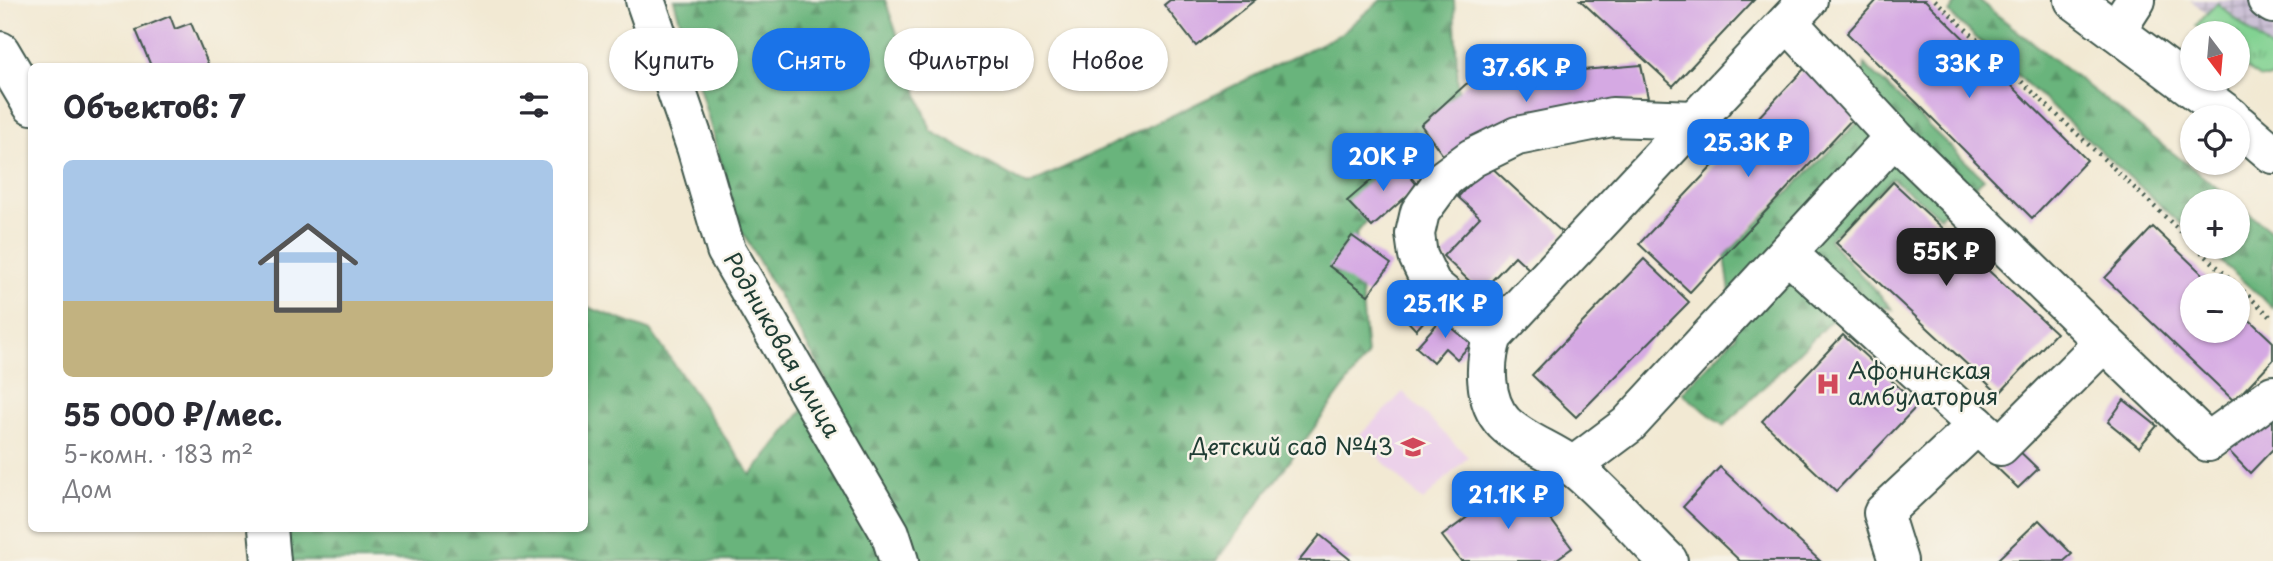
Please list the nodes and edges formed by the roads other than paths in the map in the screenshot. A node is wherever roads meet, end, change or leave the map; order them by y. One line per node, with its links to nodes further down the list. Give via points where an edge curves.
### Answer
1 (645, 0): 22 (street, Родниковая улица, via 726,250 890,533)
2 (2074, 0): 6 (street)
3 (2267, 0): 4 (street)
4 (2273, 4)
5 (1798, 11): 10 (street); 12 (street)
6 (2126, 15): 9 (street)
7 (0, 51): 8 (street)
8 (28, 98)
9 (2219, 105)
10 (1695, 120): 15 (street); 15 (street, via 1612,117 1517,136 1472,158 1445,178 1420,212 1415,234 1418,256 1432,285)
11 (2250, 134): 13 (street)
12 (1894, 137): 14 (street); 16 (street)
13 (2273, 154)
14 (1787, 253): 18 (street); 19 (street, via 1628,425)
15 (1491, 342): 19 (street, via 1486,374 1502,422)
16 (2104, 342): 17 (street, via 2208,442); 18 (street, via 2000,446)
17 (2273, 395)
18 (1977, 425): 24 (street, via 1883,513)
19 (1572, 467): 23 (street)
20 (268, 532): 21 (street)
21 (271, 561)
22 (899, 561)
23 (1668, 561)
24 (1898, 561)

